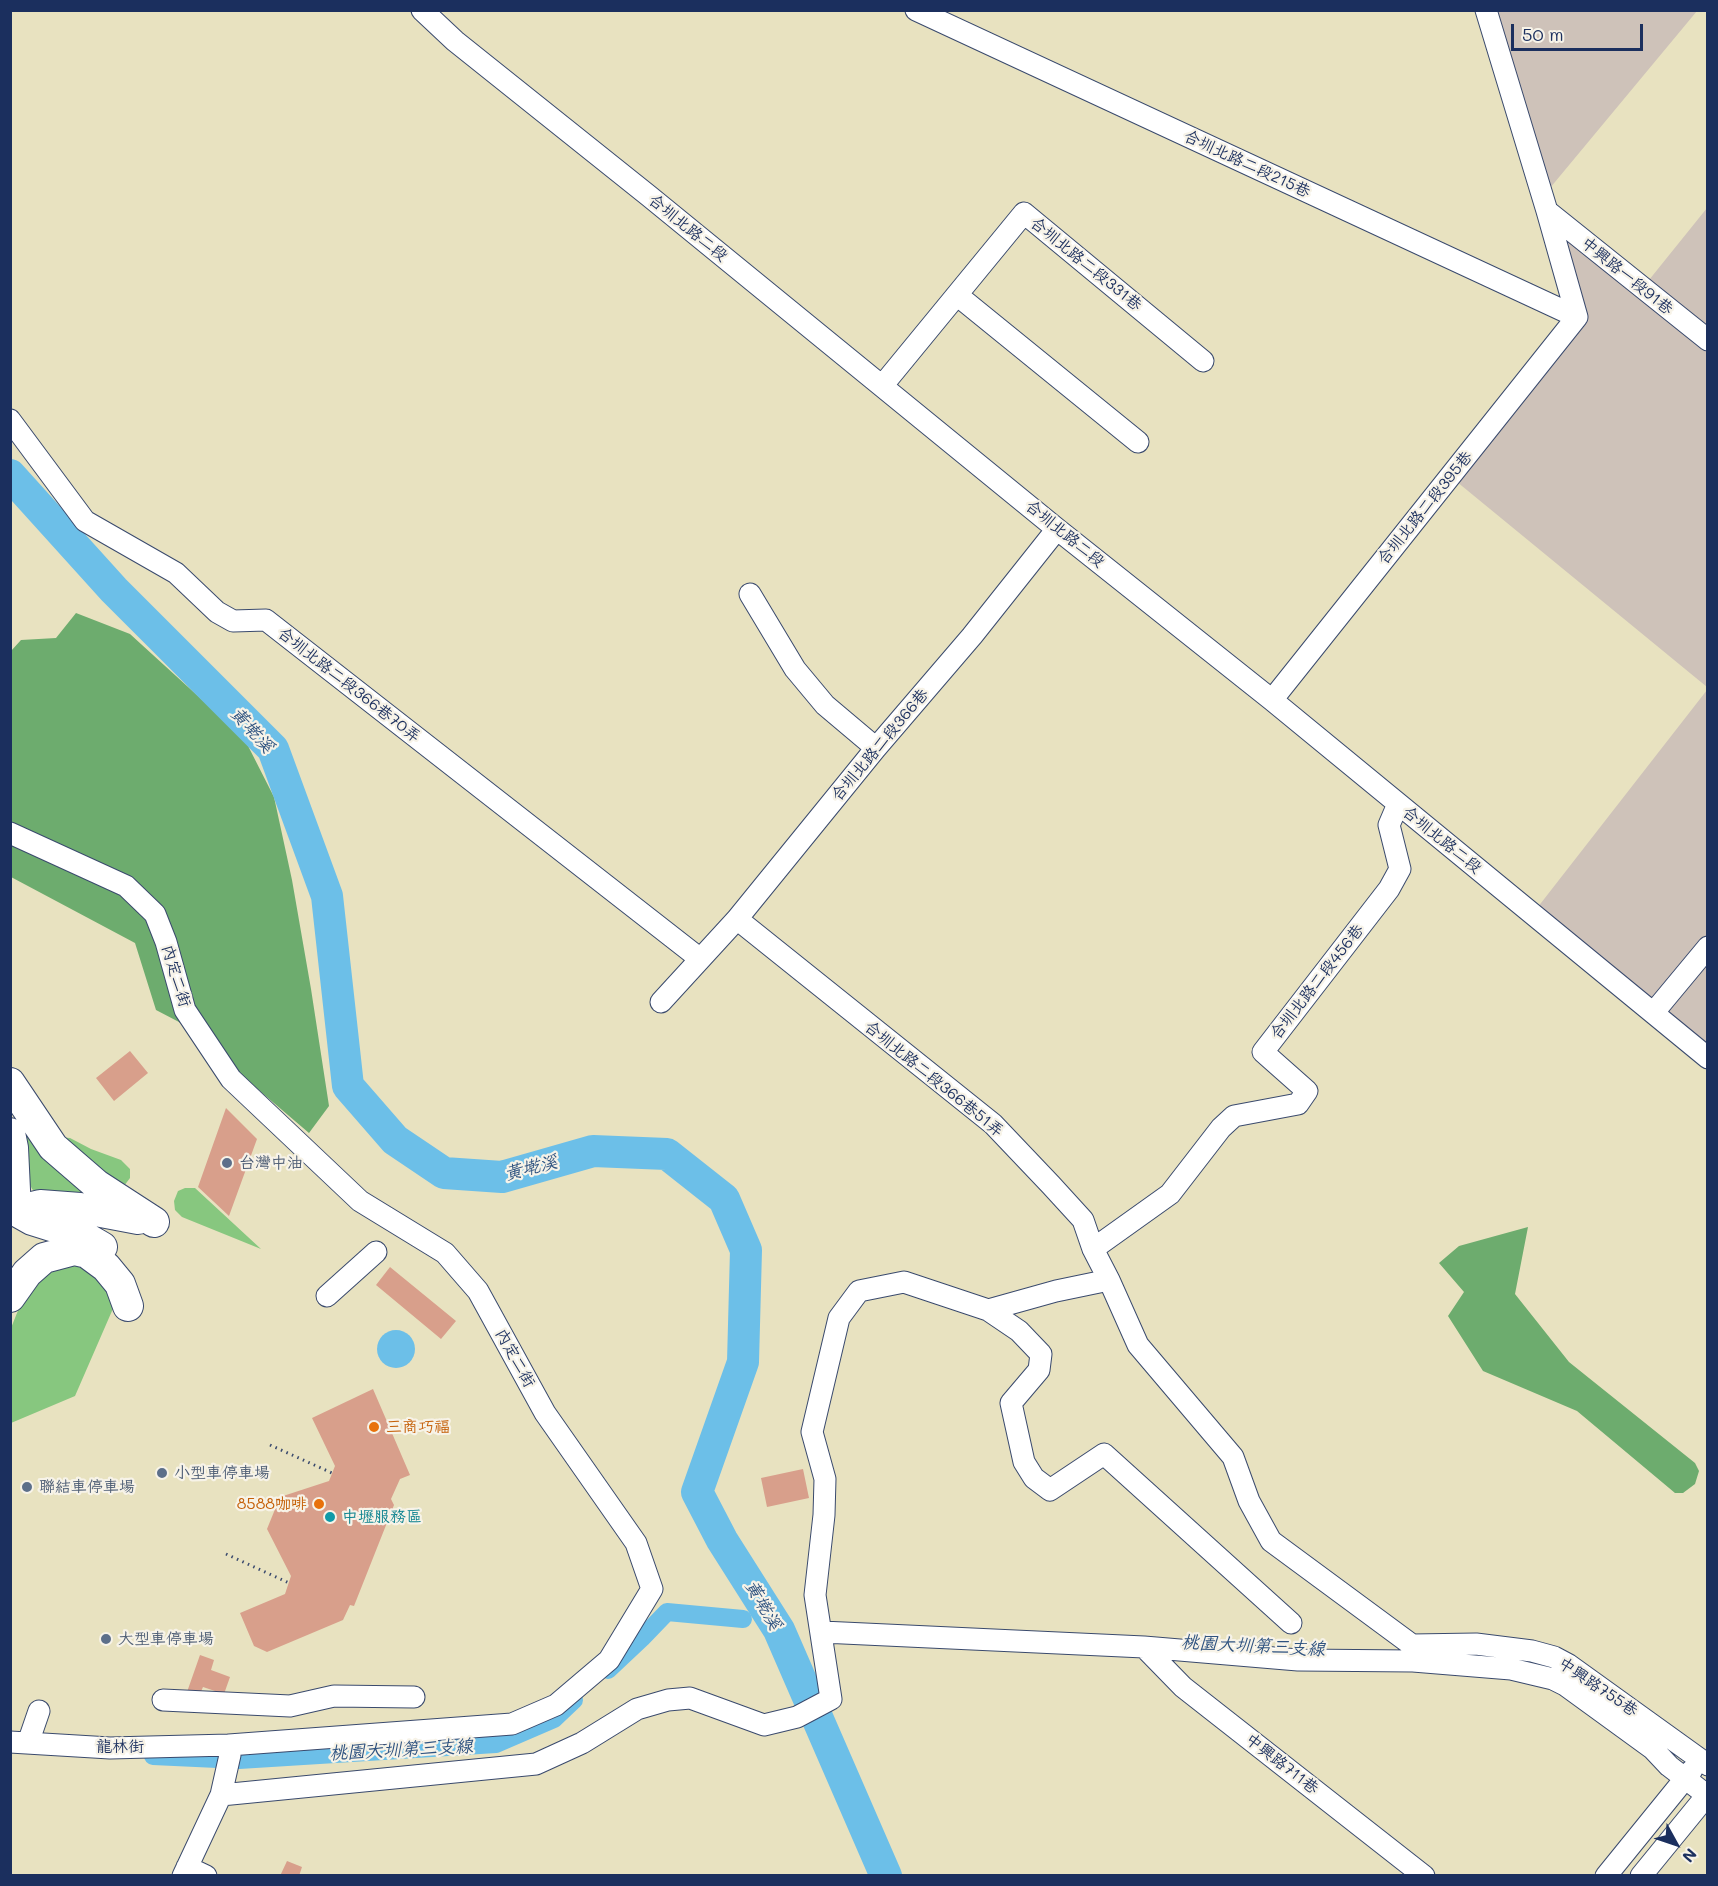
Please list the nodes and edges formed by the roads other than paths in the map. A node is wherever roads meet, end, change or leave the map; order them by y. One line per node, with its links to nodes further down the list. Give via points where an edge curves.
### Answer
1 (422, 10): 9 (street, 合圳北路二段, via 455,41)
2 (916, 10): 6 (street, 合圳北路二段215巷)
3 (1486, 10): 4 (street)
4 (1547, 211): 6 (street); 7 (street, 中興路一段91巷)
5 (957, 296): 8 (street, 合圳北路二段331巷, via 1024,213); 9 (street, 合圳北路二段331巷); 11 (street)
6 (1577, 317): 14 (street, 合圳北路二段395巷)
7 (1707, 340)
8 (1203, 361)
9 (882, 386): 12 (street, 合圳北路二段)
10 (10, 420): 20 (street, 合圳北路二段366巷70弄, via 85,521 176,573 216,612 233,621 266,620)
11 (1138, 442)
12 (1057, 529): 14 (street, 合圳北路二段); 15 (street, 合圳北路二段366巷)
13 (750, 594): 15 (street, via 795,669 825,705)
14 (1272, 699): 16 (street, 合圳北路二段)
15 (876, 748): 18 (street, 合圳北路二段366巷)
16 (1398, 804): 22 (street, 合圳北路二段); 27 (street, 合圳北路二段456巷, via 1389,825 1400,869 1389,889 1263,1052 1307,1091 1298,1104 1234,1116 1170,1194)
17 (10, 833): 41 (street, 內定二街, via 126,886 155,914 185,1010 231,1079 360,1201 445,1253 478,1291 545,1413 636,1542 652,1589 609,1660 556,1705 512,1724)
18 (737, 920): 20 (street, 合圳北路二段366巷); 27 (street, 合圳北路二段366巷51弄, via 993,1125 1083,1220)
19 (1707, 948): 22 (street)
20 (699, 958): 21 (street, 合圳北路二段366巷)
21 (662, 1002)
22 (1654, 1012): 23 (street, 合圳北路二段)
23 (1707, 1058)
24 (10, 1083): 26 (highway, via 53,1147 97,1185 154,1222 80,1208 40,1205)
25 (10, 1133): 26 (highway)
26 (13, 1211): 31 (highway, via 83,1236 114,1254 124,1275 128,1306 120,1284 106,1267 87,1253 74,1250 44,1258)
27 (1093, 1249): 29 (street, 合圳北路二段366巷51弄)
28 (375, 1252): 30 (street)
29 (1109, 1280): 32 (street); 36 (street, 合圳北路二段366巷51弄, via 1138,1345 1233,1457 1249,1501 1271,1541)
30 (327, 1296)
31 (10, 1297)
32 (988, 1310): 33 (street, via 1019,1331 1041,1354 1039,1370 1011,1403 1024,1462 1034,1478 1050,1490 1104,1454); 34 (street, via 904,1282 859,1291 839,1318 812,1432 825,1479 815,1595)
33 (1291, 1623)
34 (822, 1632): 35 (street); 44 (street, via 831,1699 797,1717 764,1725 690,1698 668,1700 637,1709 582,1743 536,1764 271,1791)
35 (1144, 1647): 36 (street, via 1298,1660); 47 (street, 中興路711巷, via 1183,1687)
36 (1412, 1653): 42 (street, 中興路755巷, via 1476,1644 1554,1657); 43 (street, via 1511,1668 1553,1679 1653,1749)
37 (414, 1697): 38 (street, via 334,1696 290,1706)
38 (163, 1700)
39 (39, 1711): 40 (street)
40 (19, 1742): 41 (street, 龍林街)
41 (230, 1750): 44 (street)
42 (1705, 1758): 43 (street)
43 (1684, 1779): 45 (street); 48 (street)
44 (222, 1791): 46 (street)
45 (1707, 1795): 49 (street)
46 (192, 1873)
47 (1424, 1875)
48 (1606, 1875)
49 (1641, 1875)

